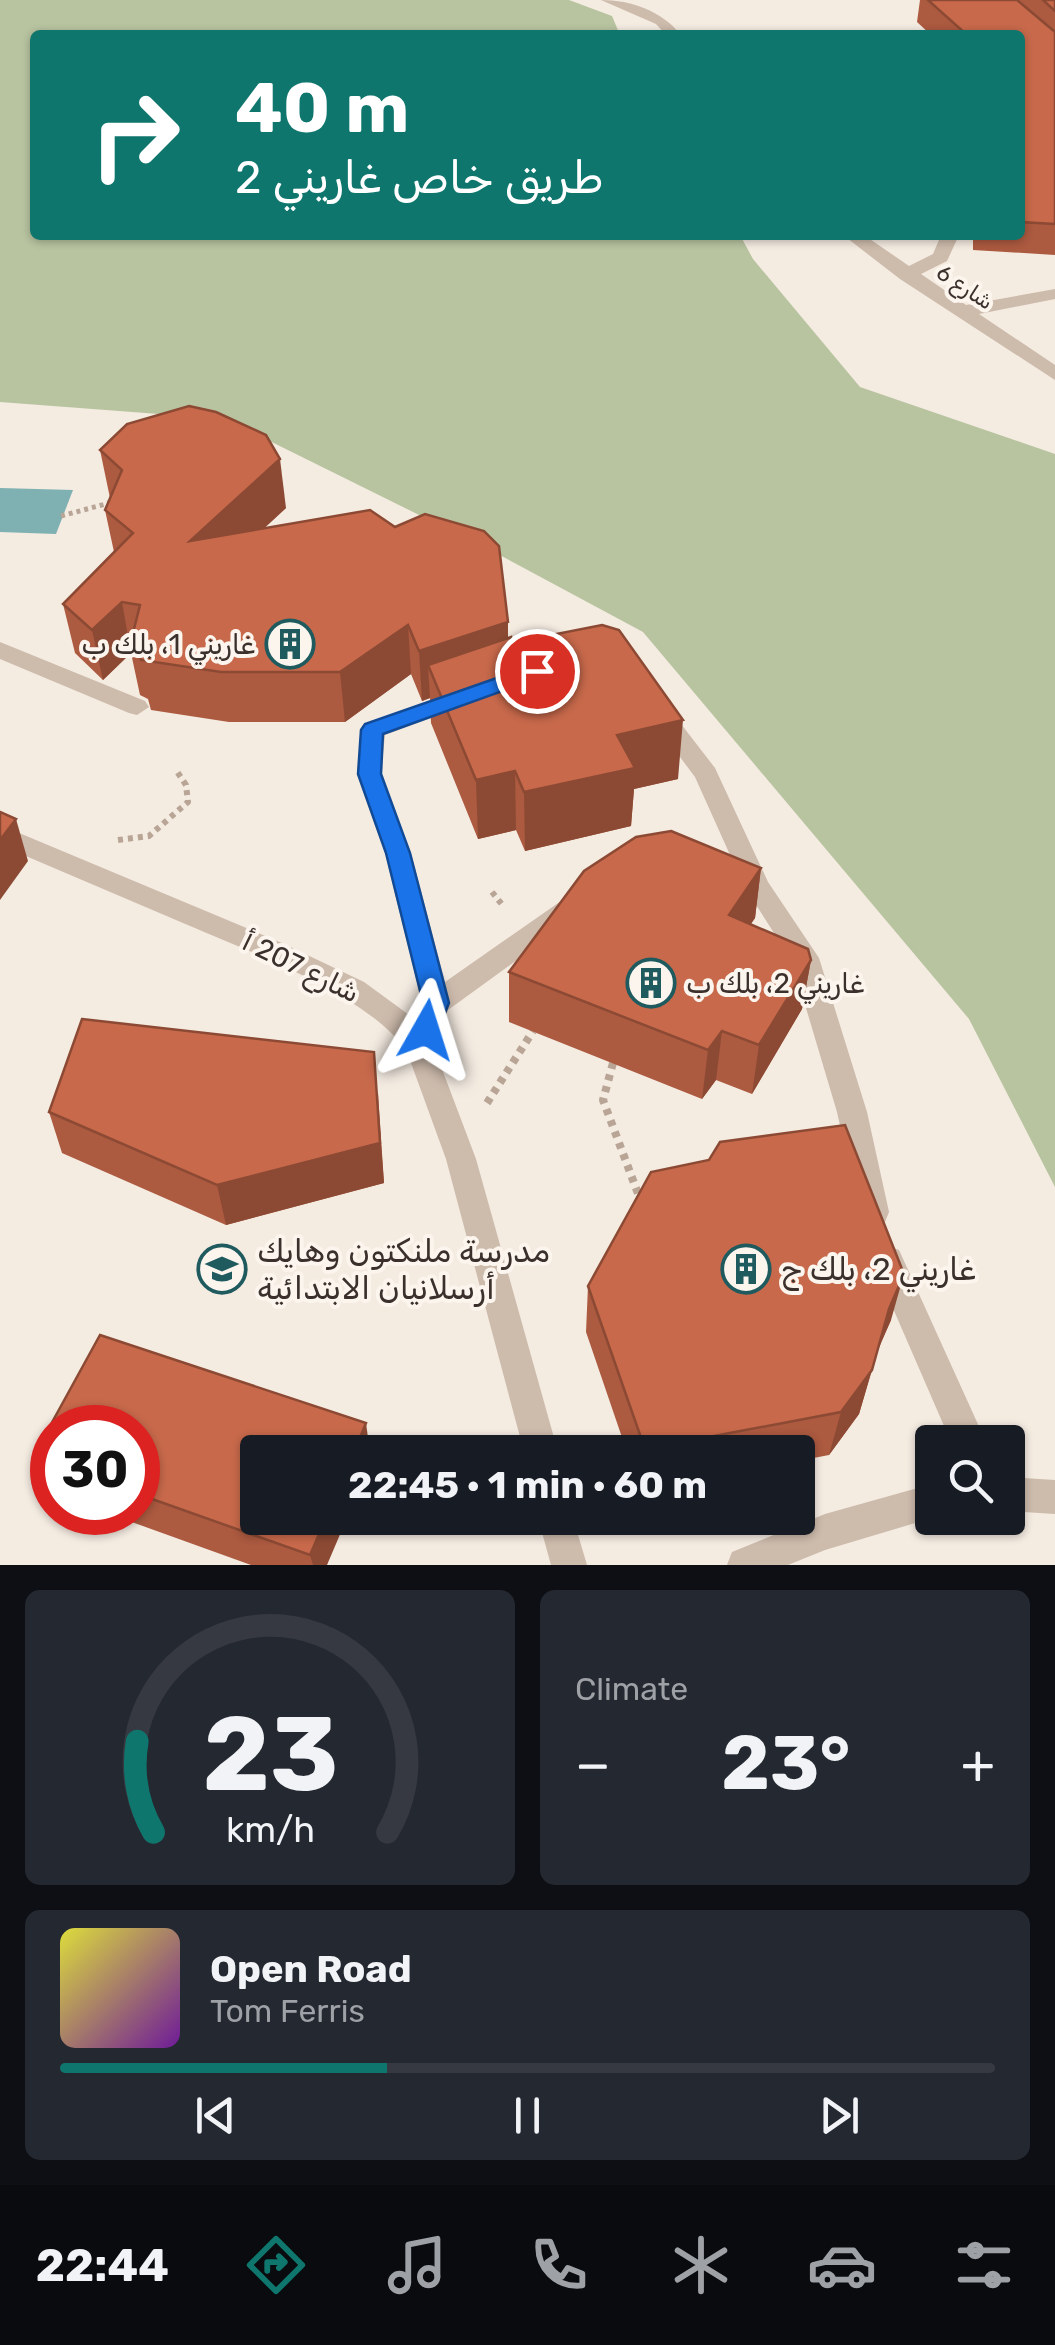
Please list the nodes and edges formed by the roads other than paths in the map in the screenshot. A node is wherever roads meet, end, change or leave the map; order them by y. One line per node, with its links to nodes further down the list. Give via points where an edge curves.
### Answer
1 (608, 0): 2 (street)
2 (669, 30)
3 (859, 240): 5 (street, شارع 6)
4 (948, 240): 5 (street, via 941,258)
5 (906, 275): 7 (street, شارع 6)
6 (1055, 294): 7 (street)
7 (962, 311): 8 (street, شارع 6)
8 (1055, 374)
9 (0, 650): 12 (street)
10 (482, 691): 17 (street, via 372,730 369,774 398,853)
11 (646, 696): 15 (street, via 706,774)
12 (137, 708)
13 (0, 834): 18 (street, شارع 207 أ, via 354,990 388,1013)
14 (728, 881): 15 (street)
15 (757, 886): 19 (street, via 806,958 852,1112 882,1247)
16 (593, 892): 17 (street)
17 (436, 1003): 18 (street)
18 (420, 1048): 20 (street, شارع 207 أ, via 461,1159)
19 (961, 1425)
20 (536, 1435)
21 (1025, 1495): 22 (street)
22 (1055, 1497)
23 (915, 1507): 26 (street, via 825,1532)
24 (561, 1535): 25 (street)
25 (569, 1565)
26 (745, 1565)

